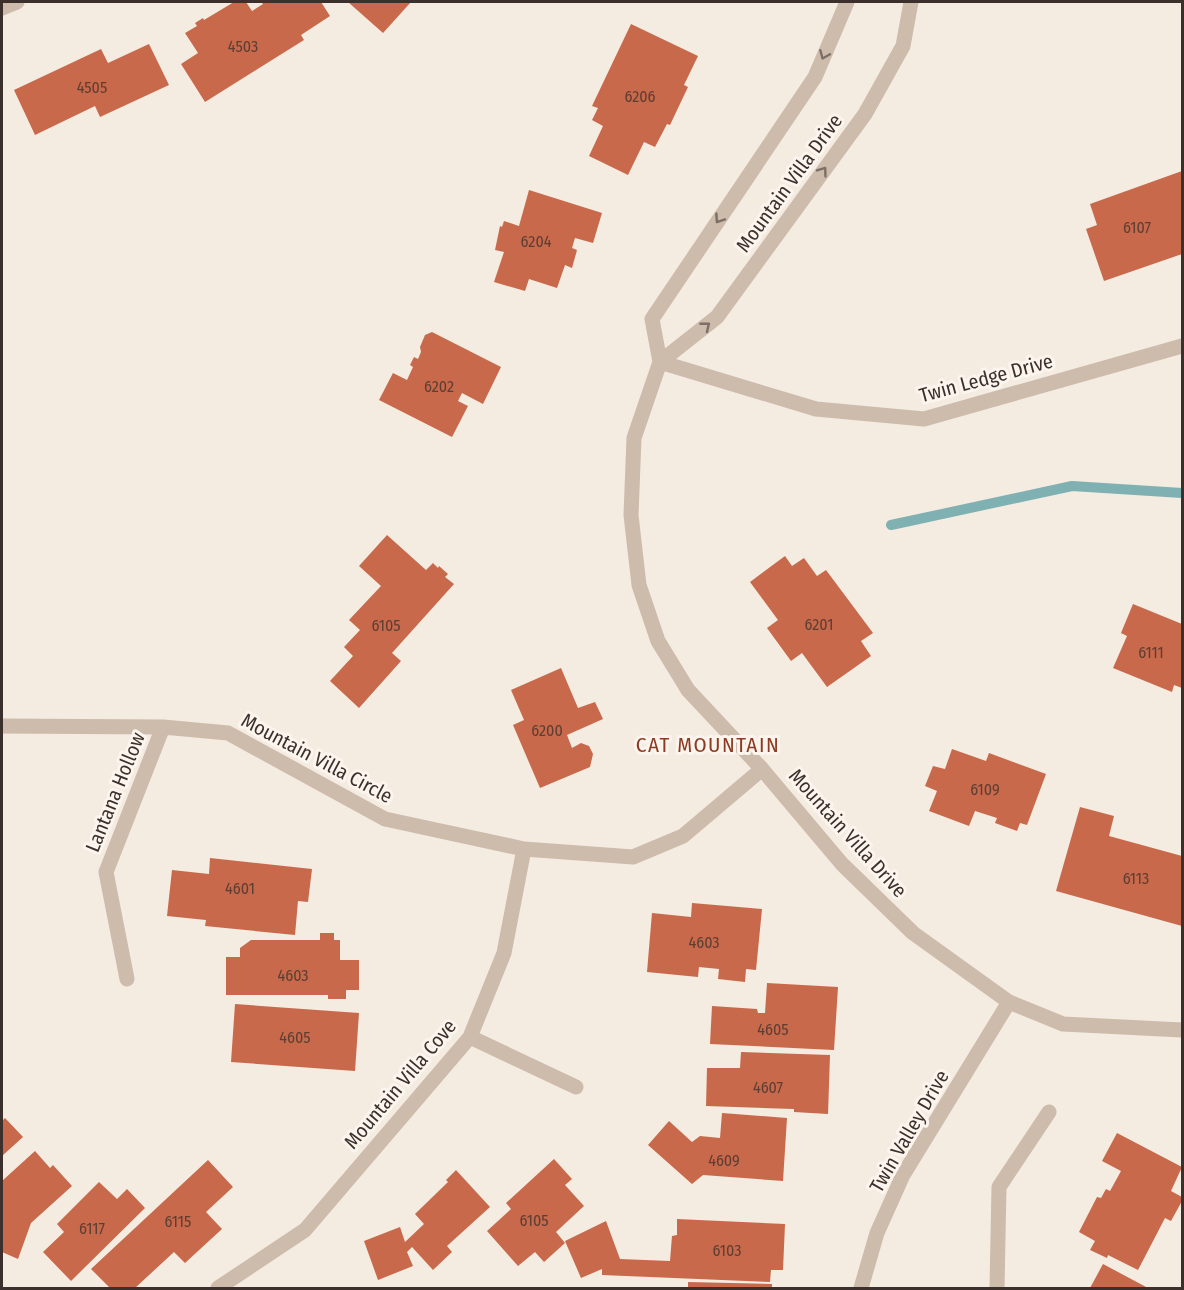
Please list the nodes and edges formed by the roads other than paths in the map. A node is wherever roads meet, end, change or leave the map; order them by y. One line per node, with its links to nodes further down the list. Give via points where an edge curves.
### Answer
1 (17, 2): 4 (street)
2 (847, 2): 6 (street, Mountain Villa Drive, one-way to 6, via 815,77 652,319)
3 (911, 2): 6 (street, Mountain Villa Drive, one-way to 3, via 717,317 865,114 903,46)
4 (2, 8)
5 (1182, 346): 6 (street, Twin Ledge Drive, via 924,418 816,409)
6 (660, 362): 9 (street, Mountain Villa Drive, via 634,438 631,515 639,585 658,641 688,690)
7 (2, 726): 8 (street, Mountain Villa Circle)
8 (163, 728): 10 (street, Mountain Villa Circle, via 228,733 385,819); 11 (street, Lantana Hollow, via 106,872)
9 (762, 769): 10 (street, Mountain Villa Circle, via 683,836 633,856); 12 (street, Mountain Villa Drive, via 842,864 913,933)
10 (524, 849): 14 (street, Mountain Villa Cove, via 504,953)
11 (127, 979)
12 (1009, 1002): 13 (street, Mountain Villa Drive, via 1064,1024); 18 (street, Twin Valley Drive, via 903,1175 877,1233)
13 (1182, 1030)
14 (470, 1038): 15 (street); 17 (street, Mountain Villa Cove, via 305,1230)
15 (576, 1087)
16 (1049, 1112): 19 (street, via 999,1188)
17 (218, 1288)
18 (861, 1288)
19 (998, 1288)

